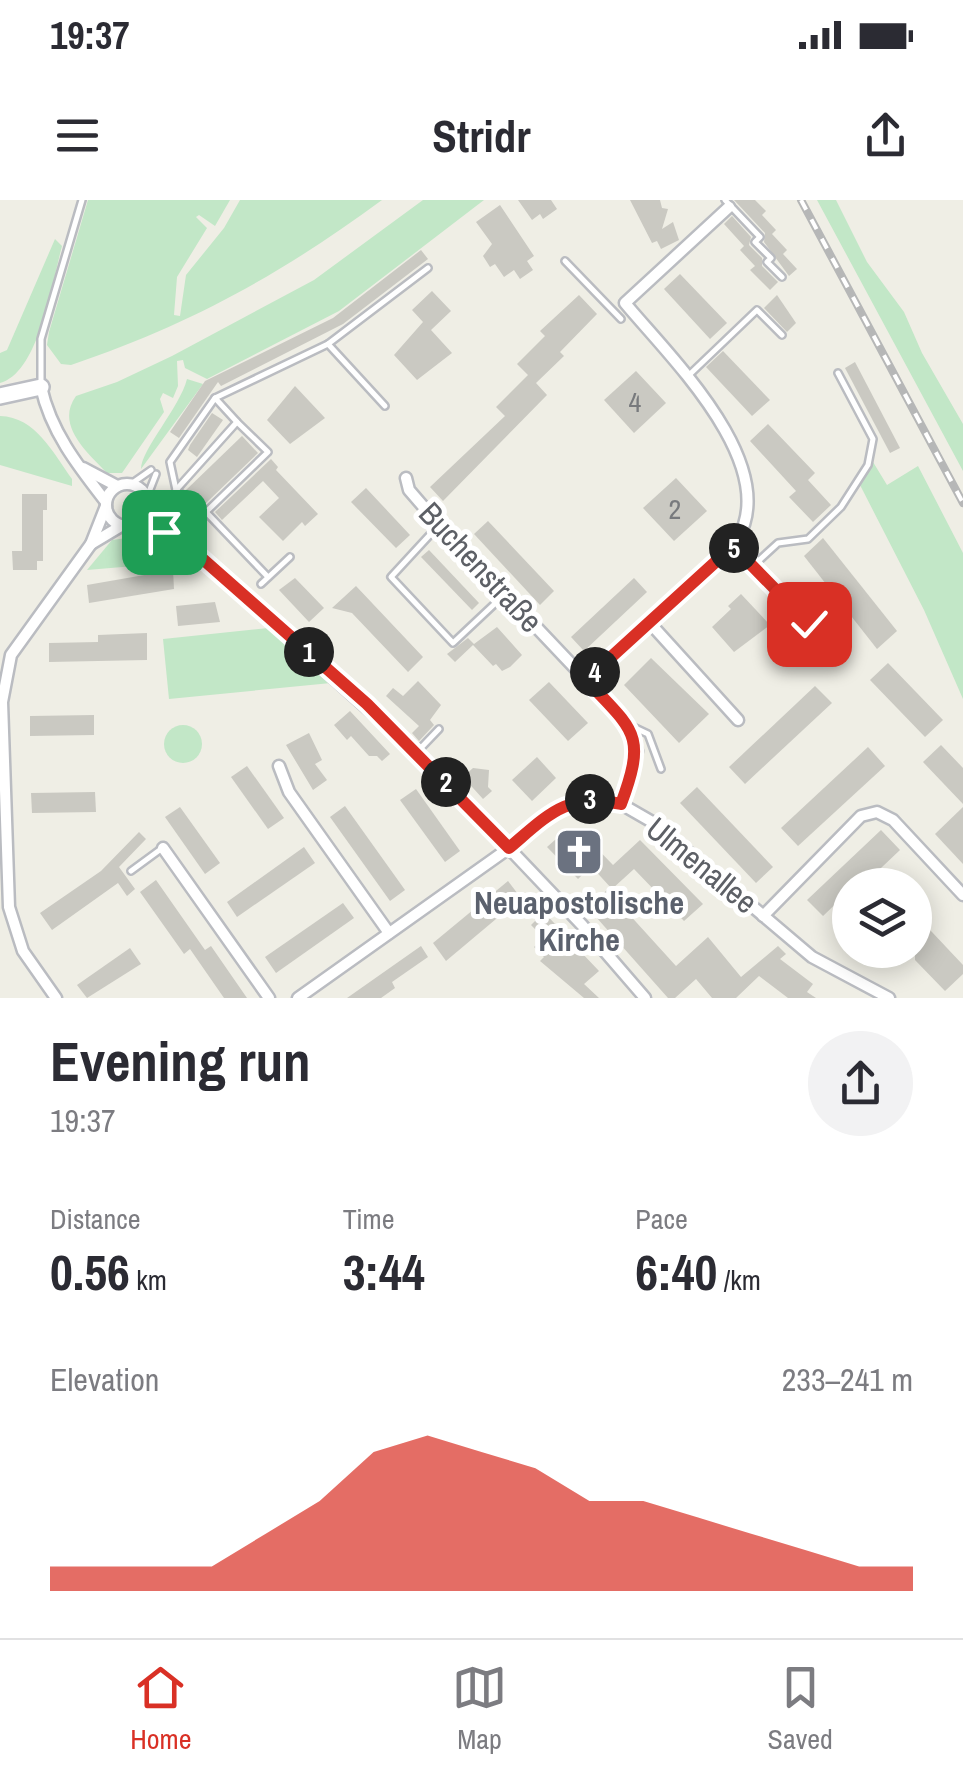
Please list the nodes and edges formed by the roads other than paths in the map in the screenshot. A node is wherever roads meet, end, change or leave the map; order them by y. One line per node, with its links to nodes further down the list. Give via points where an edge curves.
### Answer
1 (82, 200): 11 (lane, via 41,339)
2 (727, 203): 5 (lane, via 760,237 755,242); 10 (street, via 624,303)
3 (565, 261): 6 (lane)
4 (428, 268): 8 (lane)
5 (782, 277)
6 (620, 319)
7 (782, 335): 10 (lane, via 756,310)
8 (328, 344): 13 (lane); 14 (lane)
9 (838, 373): 31 (lane, via 873,439 868,465 841,507 808,538 778,544)
10 (686, 378): 29 (street, via 712,407 744,478 748,513)
11 (41, 386): 12 (main road); 16 (street, via 50,421)
12 (0, 396)
13 (215, 398): 15 (lane); 20 (lane, via 170,462)
14 (384, 406)
15 (237, 422): 20 (lane); 23 (lane, via 268,452)
16 (82, 468): 19 (street); 22 (street)
17 (406, 478): 25 (street, Buchenstraße)
18 (131, 484): 19 (street); 21 (street); 21 (lane, via 154,472)
19 (117, 486): 22 (street)
20 (176, 490): 23 (lane)
21 (148, 502): 24 (street); 27 (street)
22 (106, 504): 26 (street); 28 (street)
23 (206, 512): 32 (lane)
24 (138, 524): 26 (street); 27 (street)
25 (440, 525): 34 (street, Buchenstraße); 34 (lane, via 391,577 453,643)
26 (121, 526): 28 (street)
27 (175, 536): 43 (street)
28 (91, 544): 37 (street)
29 (733, 546): 31 (street); 35 (street)
30 (290, 557): 32 (lane)
31 (752, 566): 36 (street)
32 (268, 577): 33 (lane)
33 (261, 584)
34 (506, 594): 38 (street, Buchenstraße)
35 (648, 622): 38 (street); 39 (street)
36 (809, 624)
37 (6, 655): 42 (street)
38 (586, 680): 40 (street, Buchenstraße)
39 (738, 720)
40 (627, 723): 45 (lane, via 648,734); 46 (street, via 637,751)
41 (439, 729): 43 (lane)
42 (1, 730): 50 (street)
43 (417, 752): 48 (street)
44 (279, 766): 53 (street, via 289,792)
45 (661, 769)
46 (621, 804): 48 (street, Ulmenallee, via 594,798 570,803); 52 (street, Ulmenallee, via 654,823)
47 (162, 848): 49 (lane); 55 (street)
48 (509, 848): 53 (street, Ulmenallee); 57 (street)
49 (130, 871)
50 (3, 879): 54 (street, via 12,926)
51 (963, 895): 52 (street, via 878,812 861,816)
52 (763, 916): 58 (street, Ulmenallee, via 812,957)
53 (389, 933): 56 (street, Ulmenallee)
54 (56, 998)
55 (269, 998)
56 (298, 998)
57 (645, 998)
58 (888, 998)

